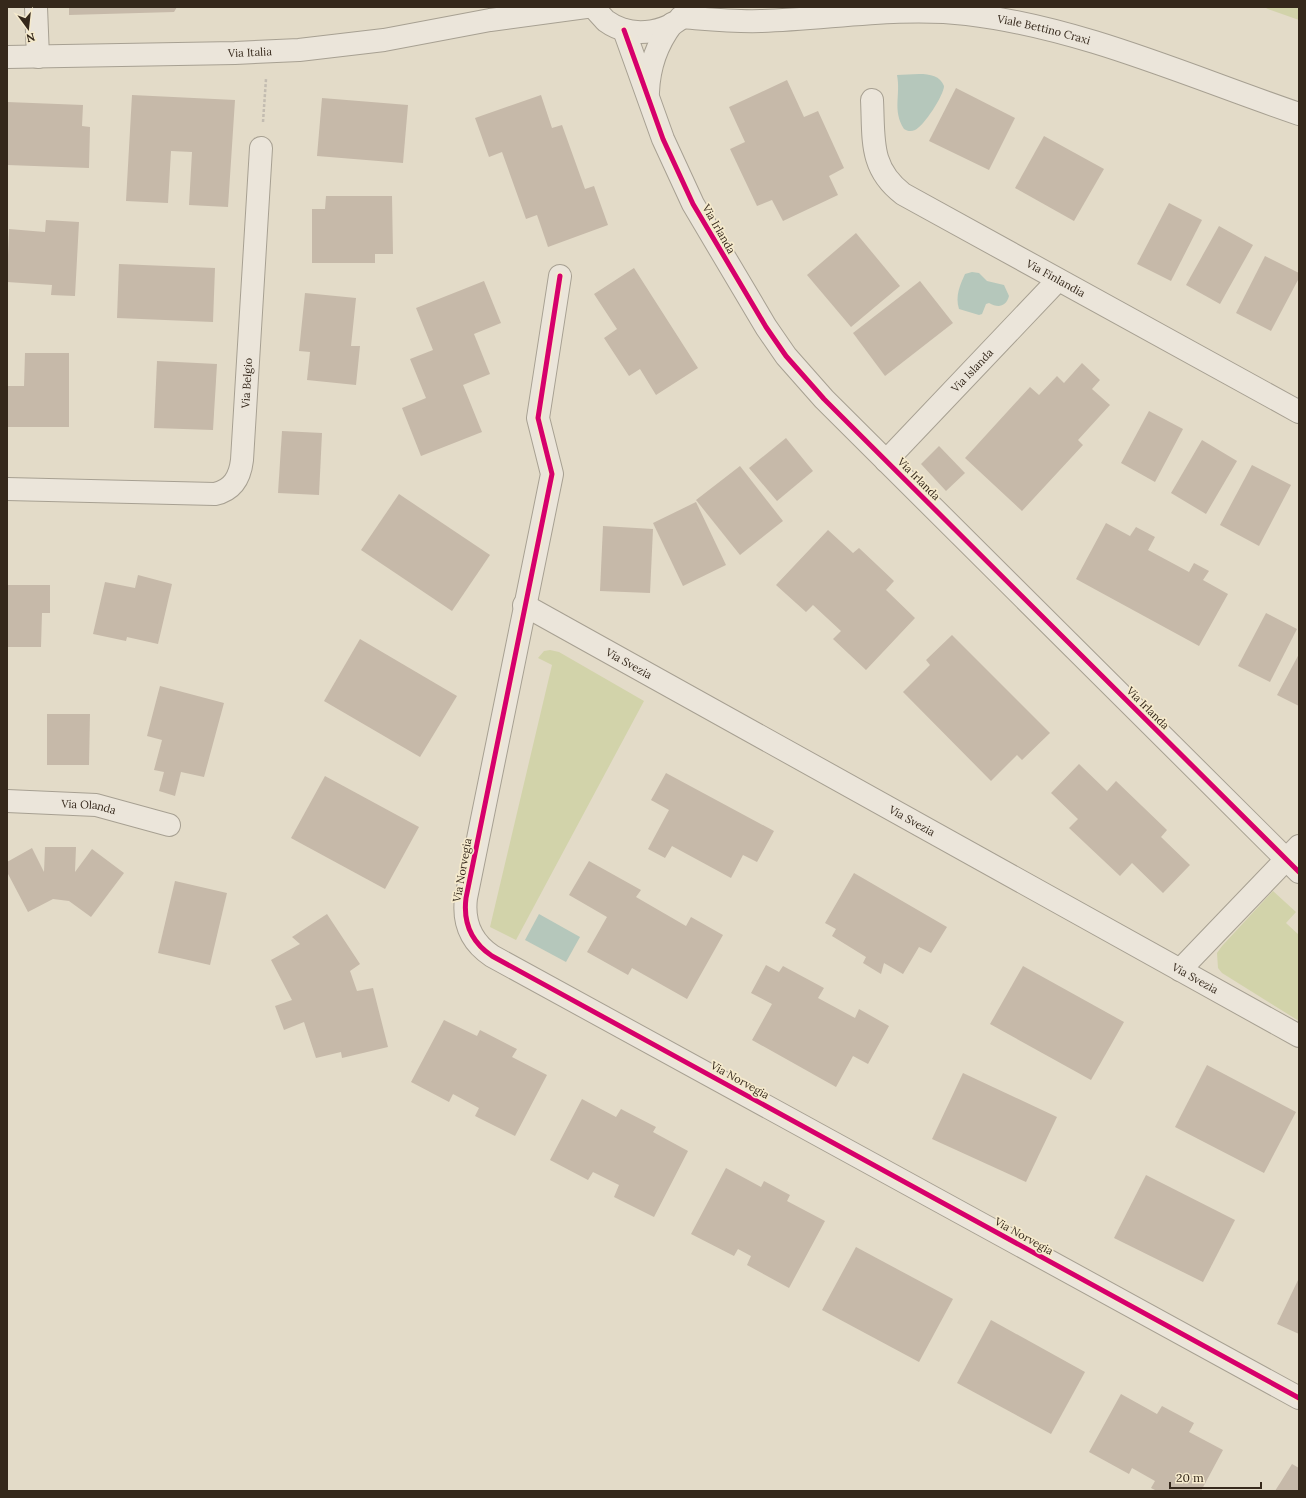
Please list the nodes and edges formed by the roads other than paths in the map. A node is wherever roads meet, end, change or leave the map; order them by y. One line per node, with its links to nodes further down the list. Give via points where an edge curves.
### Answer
1 (36, 7): 11 (street)
2 (511, 7): 7 (street)
3 (586, 7): 7 (street, Via Italia)
4 (593, 7): 9 (street, via 606,21)
5 (738, 7): 8 (street)
6 (681, 16): 8 (street, Viale Bettino Craxi); 9 (street, via 660,30); 12 (street, Via Irlanda, via 655,54)
7 (490, 20): 11 (street, Via Italia, via 425,34 365,43 268,52)
8 (760, 21): 14 (street, Viale Bettino Craxi, via 887,12 966,14 1001,19 1084,38)
9 (624, 30): 12 (street, Via Irlanda)
10 (7, 57): 11 (street, Via Italia)
11 (38, 57)
12 (648, 95): 19 (street, Via Irlanda, via 663,139 693,204 766,327 804,377)
13 (872, 100): 17 (street, Via Finlandia, via 876,155 881,170 890,184 910,198)
14 (1299, 114)
15 (261, 148): 20 (street, Via Belgio, via 242,460 233,485 222,492 211,494)
16 (560, 276): 21 (street, Via Norvegia, via 538,418 552,474)
17 (1058, 280): 18 (street, Via Finlandia); 19 (street, Via Islanda)
18 (1299, 412)
19 (886, 461): 24 (street, Via Irlanda)
20 (7, 489)
21 (524, 605): 25 (street, Via Svezia); 27 (street, Via Norvegia, via 466,898 470,932 481,947 492,956)
22 (7, 801): 23 (street, Via Olanda, via 96,805)
23 (168, 825)
24 (1295, 859): 25 (street)
25 (1180, 970): 26 (street, Via Svezia)
26 (1299, 1036)
27 (1299, 1398)

